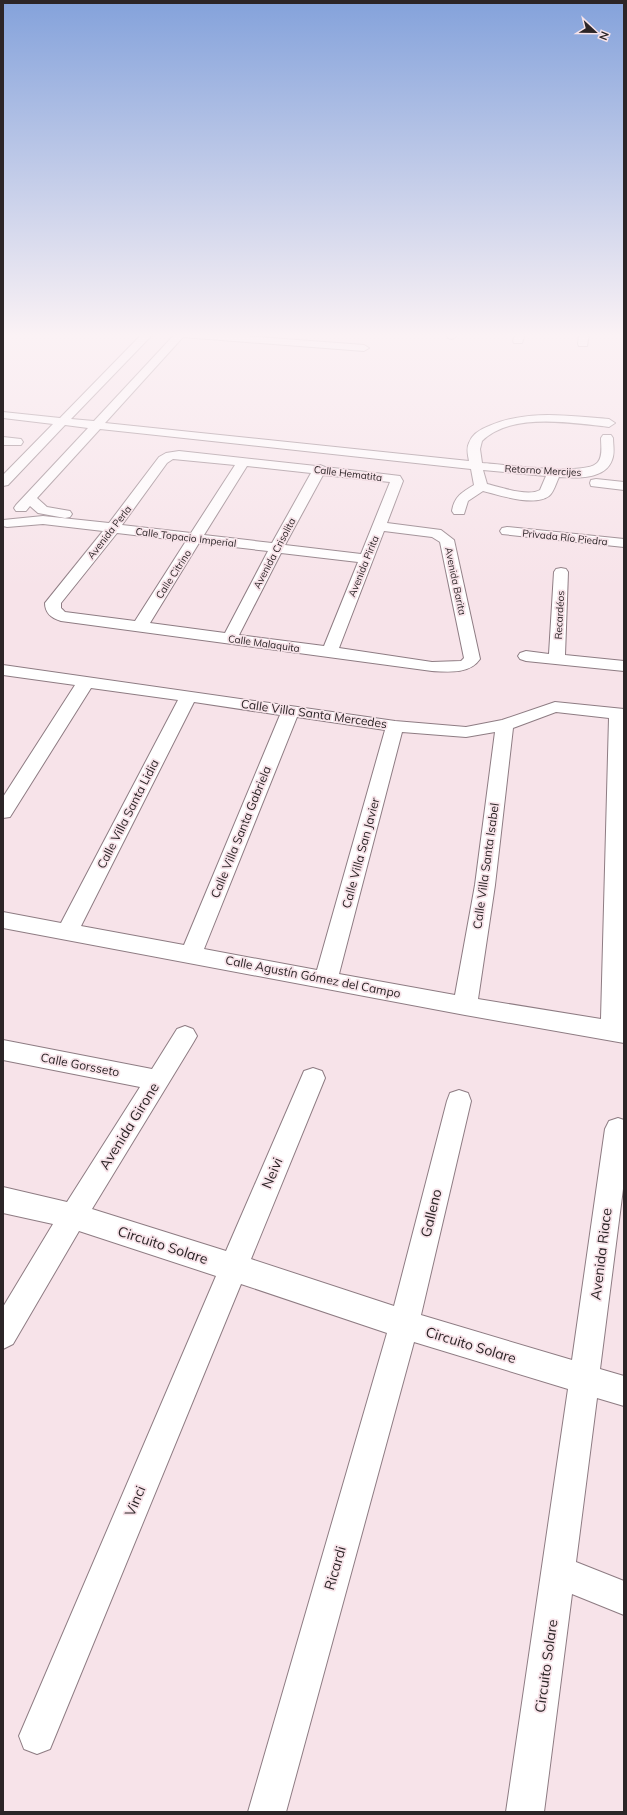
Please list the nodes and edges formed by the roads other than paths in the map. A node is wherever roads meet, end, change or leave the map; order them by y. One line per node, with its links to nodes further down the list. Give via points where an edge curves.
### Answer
1 (41, 419): 6 (street, Retorno Mercijes)
2 (66, 419): 6 (street)
3 (102, 419): 8 (street)
4 (543, 419): 14 (street, via 496,426 479,436 475,442 474,453)
5 (561, 419): 7 (street)
6 (64, 421): 8 (street, Retorno Mercijes); 18 (street)
7 (609, 423)
8 (96, 425): 14 (street, Retorno Mercijes); 22 (street)
9 (607, 438): 16 (street, Retorno Mercijes, via 606,460 600,468 584,473)
10 (3, 441): 11 (street)
11 (17, 442)
12 (179, 455): 13 (street, Calle Hematita); 25 (street, Avenida Perla, via 163,460)
13 (244, 461): 15 (street, Calle Hematita); 29 (street, Calle Citrino)
14 (477, 466): 16 (street, Retorno Mercijes); 20 (street)
15 (320, 469): 17 (street, Calle Hematita, via 391,478); 31 (street, Avenida Crisolita)
16 (554, 473): 20 (street, via 546,492 541,495 522,496)
17 (397, 481): 27 (street, Avenida Pirita)
18 (3, 482)
19 (596, 483): 21 (street)
20 (481, 486): 23 (street, via 462,498)
21 (624, 486)
22 (30, 498): 24 (street, Calle Topacio Imperial); 26 (street)
23 (459, 511)
24 (52, 517): 25 (street, Calle Topacio Imperial); 26 (street, Calle Topacio Imperial)
25 (116, 524): 29 (street, Calle Topacio Imperial); 34 (street, Avenida Perla, via 53,603 53,610)
26 (5, 525)
27 (379, 526): 32 (street, Avenida Pirita); 40 (street, Avenida Barita, via 436,532 447,540 472,659)
28 (507, 531): 30 (street, Privada Río Piedra)
29 (198, 535): 31 (street, Calle Topacio Imperial); 35 (street, Calle Citrino)
30 (624, 543)
31 (279, 544): 32 (street, Calle Topacio Imperial); 36 (street, Avenida Crisolita)
32 (367, 554): 37 (street, Avenida Pirita)
33 (561, 572): 39 (street, Recardéos)
34 (61, 616): 35 (street, Calle Malaquita)
35 (140, 626): 36 (street, Calle Malaquita)
36 (230, 638): 37 (street, Calle Malaquita)
37 (330, 652): 40 (street, Calle Malaquita, via 444,667)
38 (526, 656): 39 (street)
39 (557, 659): 41 (street)
40 (466, 666)
41 (624, 666)
42 (3, 670): 43 (street, Calle Villa Santa Mercedes)
43 (86, 682): 44 (street, Calle Villa Santa Mercedes); 49 (street)
44 (189, 696): 45 (street, Calle Villa Santa Mercedes); 51 (street, Calle Villa Santa Lidia)
45 (291, 710): 47 (street, Calle Villa Santa Mercedes); 52 (street, Calle Villa Santa Gabriela)
46 (621, 714): 48 (street, Calle Villa Santa Mercedes, via 556,708); 55 (street)
47 (395, 726): 48 (street, Calle Villa Santa Mercedes, via 466,732); 53 (street, Calle Villa San Javier)
48 (505, 726): 54 (street, Calle Villa Santa Isabel, via 485,885)
49 (3, 812)
50 (3, 920): 51 (street, Calle Agustín Gómez del Campo)
51 (67, 932): 52 (street, Calle Agustín Gómez del Campo)
52 (191, 954): 53 (street, Calle Agustín Gómez del Campo)
53 (326, 980): 54 (street, Calle Agustín Gómez del Campo)
54 (465, 1006): 55 (street, Calle Agustín Gómez del Campo)
55 (618, 1032)
56 (186, 1036): 59 (street, Avenida Girone)
57 (3, 1050): 59 (street, Calle Gorsseto)
58 (312, 1078): 65 (street, Neivi)
59 (158, 1080): 64 (street, Avenida Girone)
60 (459, 1101): 66 (street, Galleno)
61 (618, 1129): 63 (street, Avenida Riace)
62 (3, 1200): 64 (street, Circuito Solare)
63 (616, 1202): 68 (street, Avenida Riace)
64 (73, 1216): 65 (street, Circuito Solare); 67 (street)
65 (232, 1267): 66 (street, Circuito Solare); 72 (street, Vinci)
66 (404, 1324): 68 (street, Circuito Solare); 73 (street, Ricardi)
67 (3, 1334)
68 (585, 1380): 69 (street); 70 (street, Circuito Solare)
69 (624, 1391)
70 (558, 1572): 71 (street); 74 (street, Circuito Solare)
71 (624, 1598)
72 (37, 1736)
73 (267, 1812)
74 (525, 1812)

